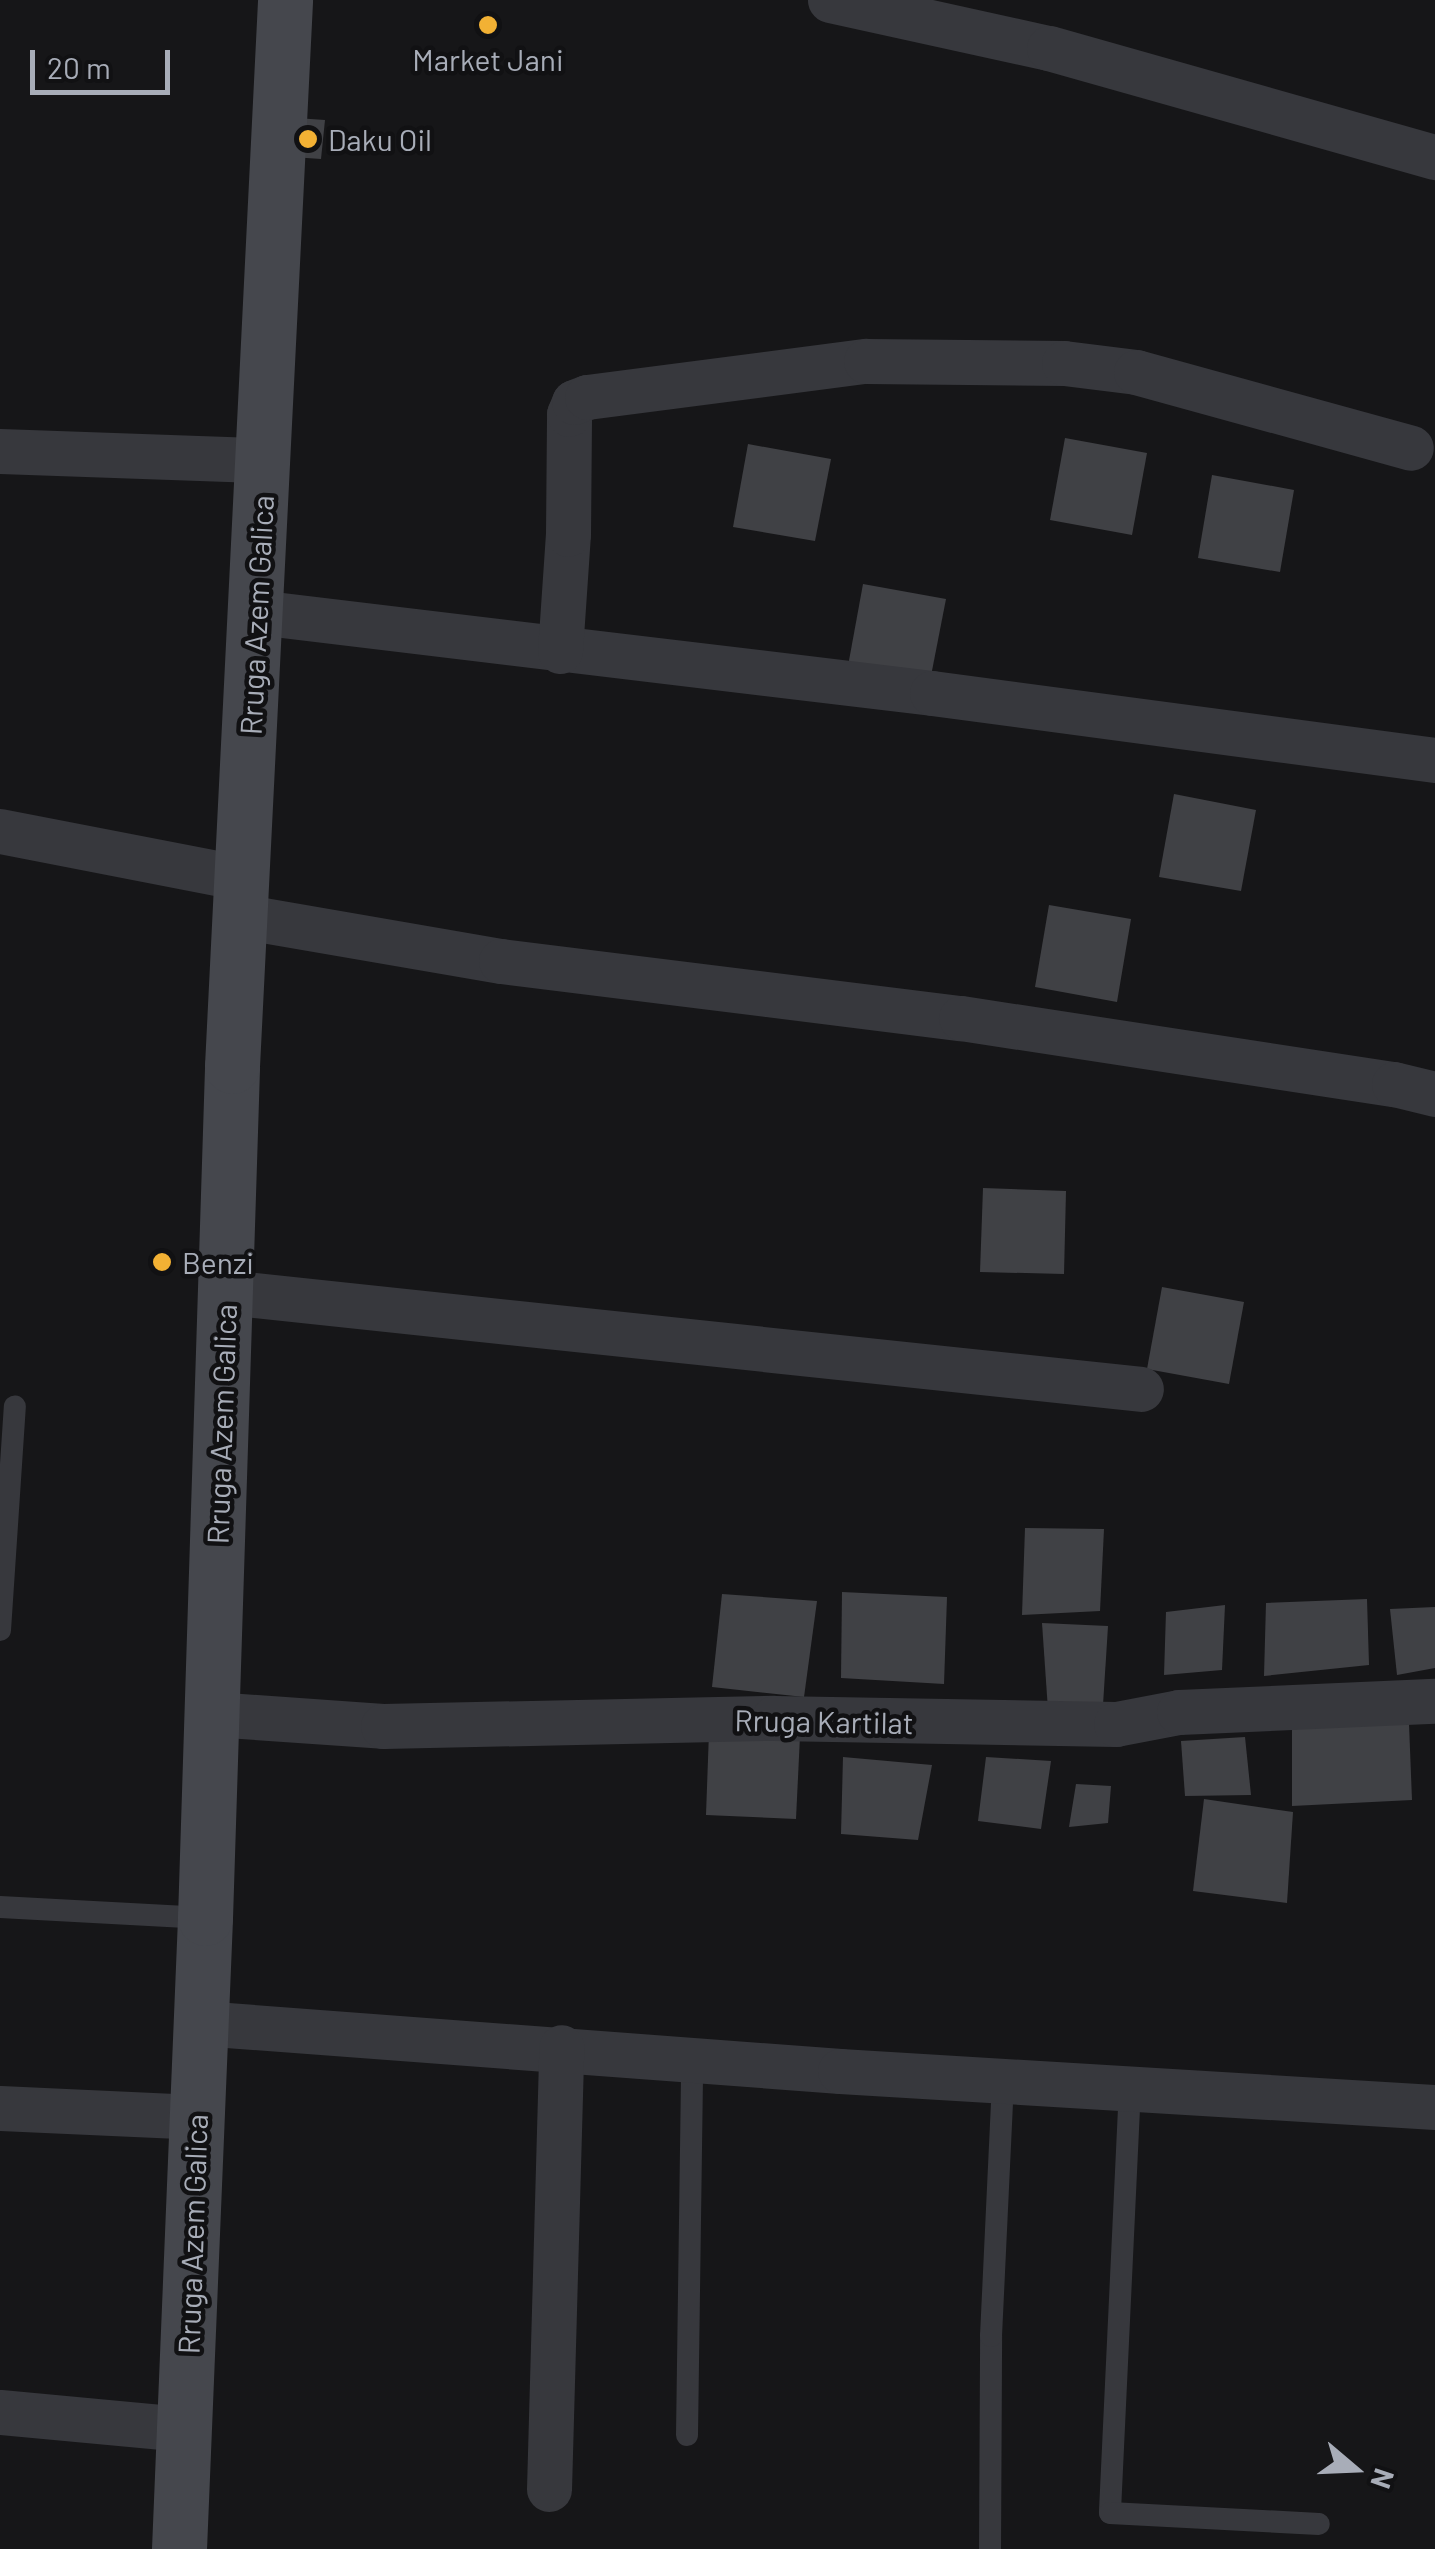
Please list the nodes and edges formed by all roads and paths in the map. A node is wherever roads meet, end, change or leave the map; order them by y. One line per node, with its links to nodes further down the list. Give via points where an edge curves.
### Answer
1 (285, 0): 6 (main road, Rruga Azem Galica, via 292,104)
2 (830, 0): 3 (street, via 1048,48)
3 (1435, 156)
4 (1412, 448): 8 (street, via 1136,372 1064,362 866,361 587,397 574,402 570,414)
5 (0, 451): 6 (street)
6 (263, 460): 7 (main road, Rruga Azem Galica)
7 (258, 612): 8 (street); 11 (main road, Rruga Azem Galica)
8 (560, 650): 9 (street)
9 (1435, 760)
10 (0, 831): 11 (street)
11 (240, 897): 12 (street, via 502,960 962,1018); 13 (main road, Rruga Azem Galica)
12 (1435, 1094)
13 (226, 1292): 14 (street); 18 (main road, Rruga Azem Galica)
14 (1141, 1389)
15 (15, 1407): 16 (lane)
16 (0, 1630)
17 (1435, 1702): 18 (street, Rruga Kartilat, via 1179,1712 1116,1724 774,1718 384,1726)
18 (212, 1714): 20 (main road, Rruga Azem Galica)
19 (0, 1907): 20 (lane)
20 (206, 1918): 21 (main road, Rruga Azem Galica)
21 (200, 2023): 22 (street); 28 (main road, Rruga Azem Galica)
22 (561, 2047): 23 (street); 32 (street)
23 (692, 2059): 24 (street); 31 (lane)
24 (1002, 2080): 25 (street); 35 (lane)
25 (1130, 2087): 26 (street); 33 (lane, via 1110,2513)
26 (1435, 2106)
27 (0, 2108): 28 (street)
28 (196, 2117): 30 (main road, Rruga Azem Galica)
29 (0, 2412): 30 (street)
30 (184, 2429): 34 (main road, Rruga Azem Galica)
31 (687, 2435)
32 (549, 2490)
33 (1319, 2524)
34 (178, 2549)
35 (990, 2549)

